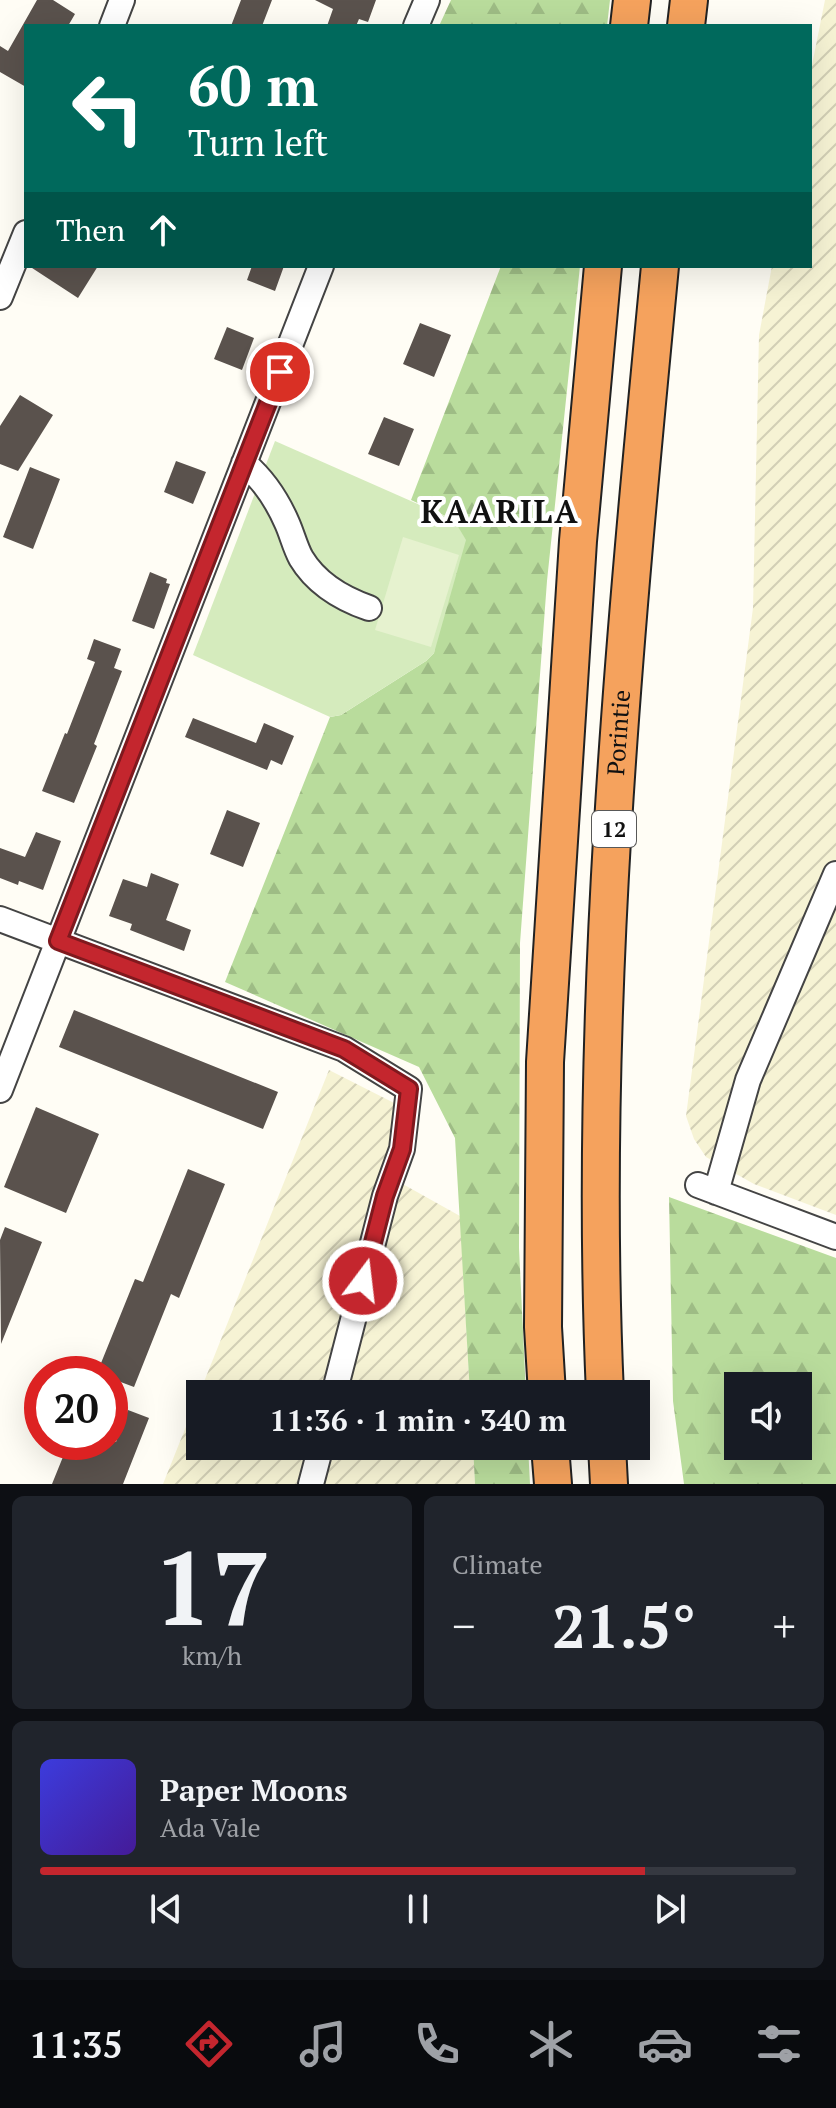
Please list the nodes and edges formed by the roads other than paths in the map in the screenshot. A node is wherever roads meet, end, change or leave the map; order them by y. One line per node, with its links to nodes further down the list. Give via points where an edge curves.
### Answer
1 (122, 0): 5 (street)
2 (427, 0): 6 (street)
3 (632, 0): 7 (highway)
4 (689, 0): 8 (highway)
5 (113, 24)
6 (417, 24)
7 (629, 24)
8 (686, 24)
9 (24, 238): 13 (street)
10 (320, 268): 14 (street)
11 (603, 268): 22 (highway, 12, via 577,557 545,1062)
12 (660, 268): 23 (highway, Porintie / 12, via 633,545 608,917 601,1075)
13 (0, 297)
14 (244, 463): 15 (street, via 269,491 301,558 320,581); 18 (street)
15 (369, 608)
16 (836, 874): 20 (street, via 707,1188)
17 (0, 919): 18 (street)
18 (58, 941): 19 (street); 21 (street, via 344,1049 409,1089 402,1149)
19 (0, 1090)
20 (836, 1237)
21 (338, 1380)
22 (546, 1380)
23 (604, 1380)
24 (317, 1460): 27 (street)
25 (551, 1460): 28 (highway)
26 (608, 1460): 29 (highway)
27 (311, 1484)
28 (553, 1484)
29 (609, 1484)

